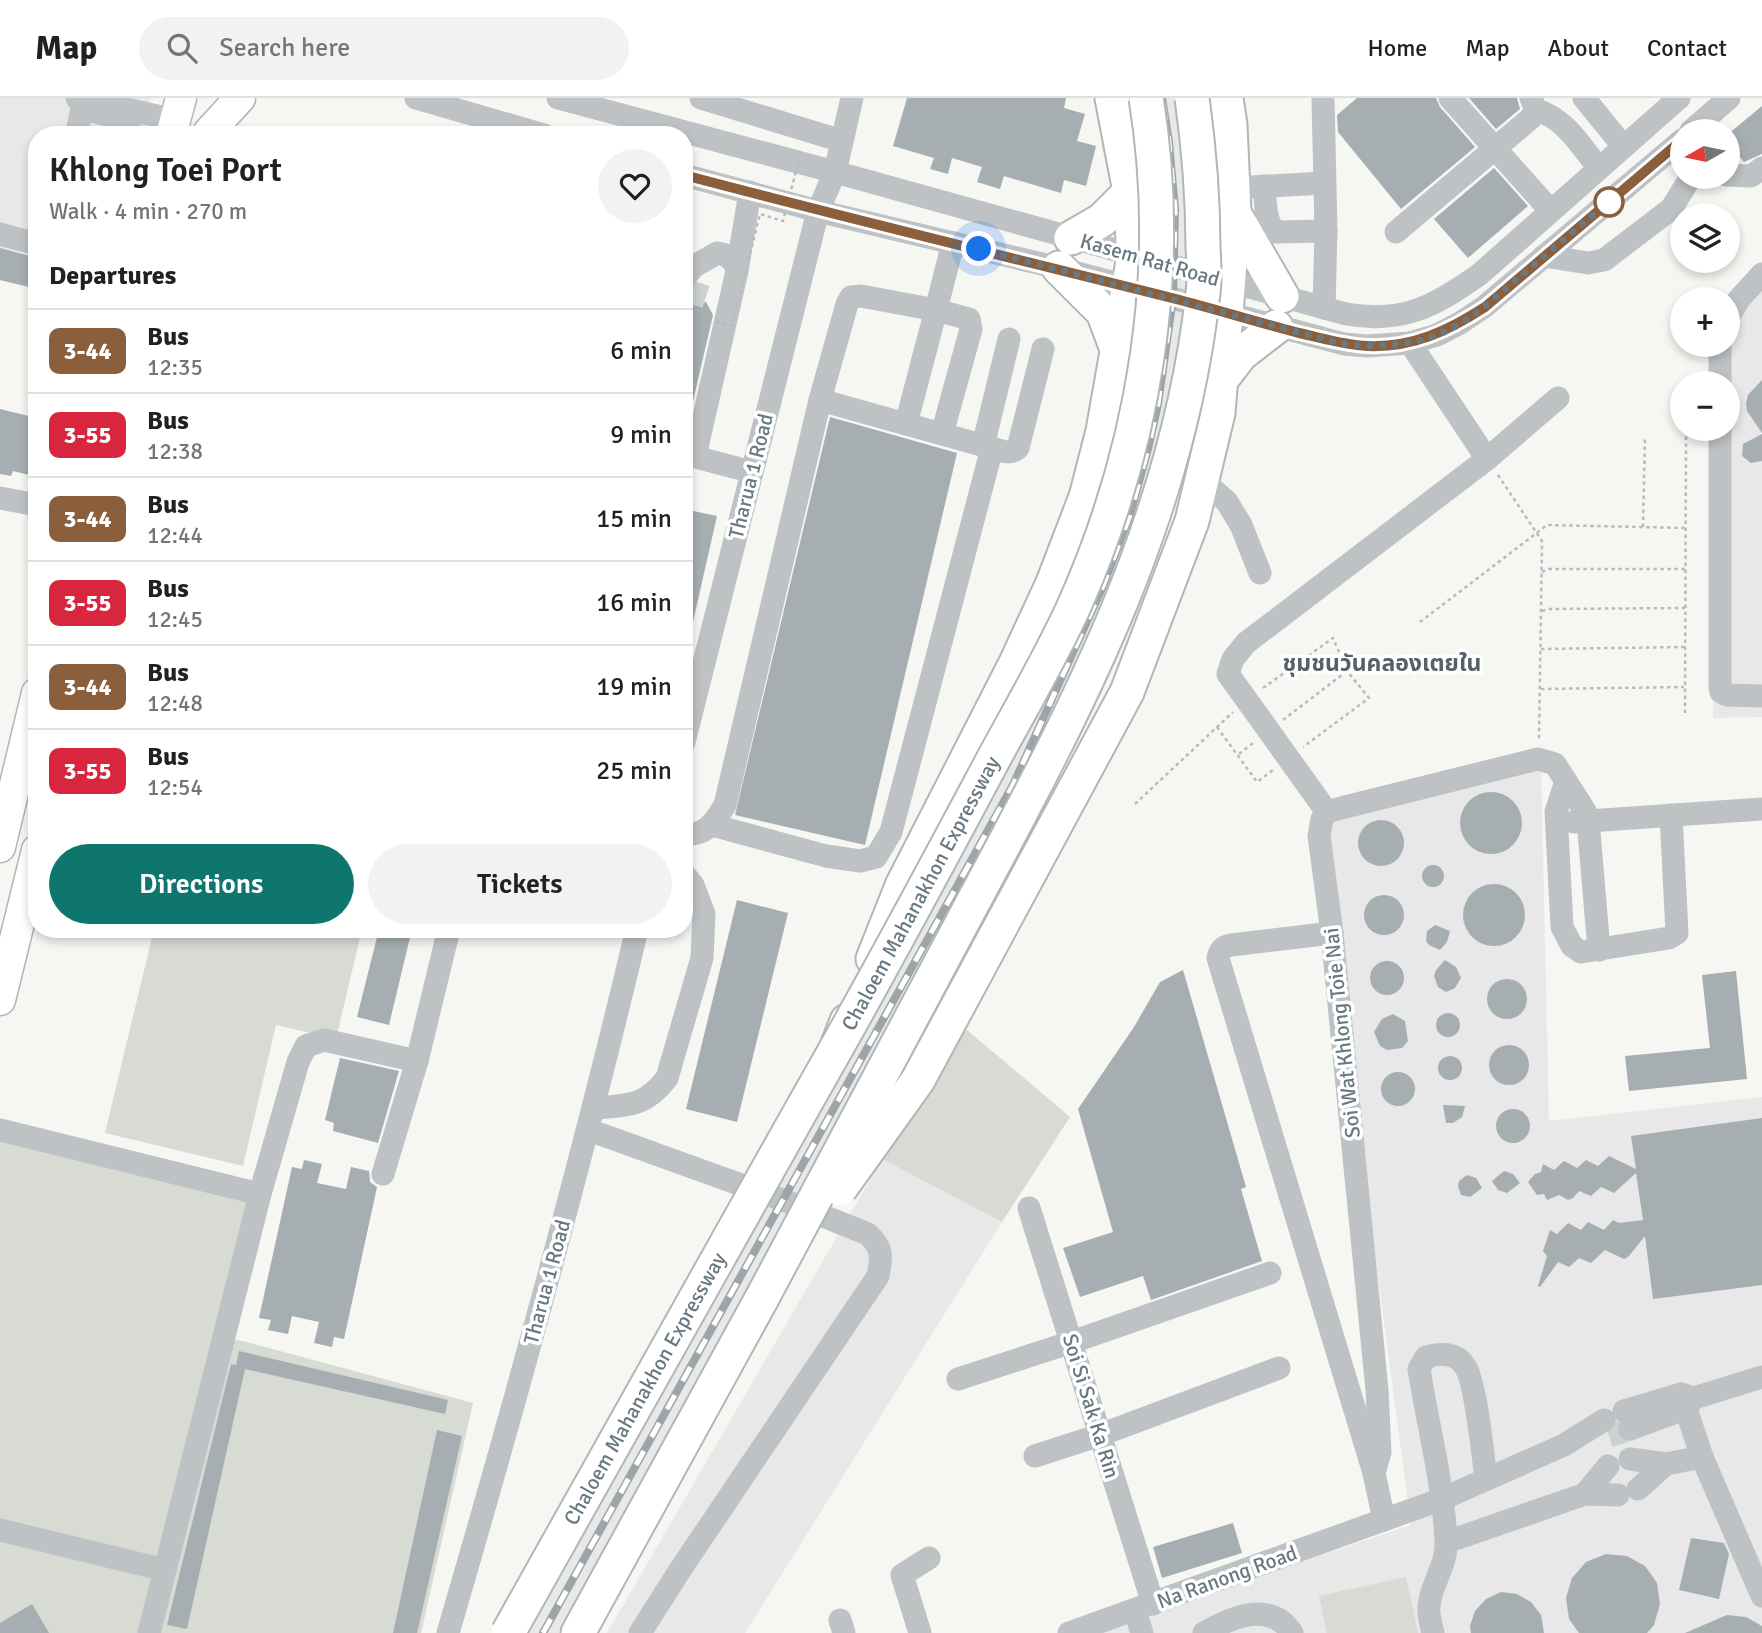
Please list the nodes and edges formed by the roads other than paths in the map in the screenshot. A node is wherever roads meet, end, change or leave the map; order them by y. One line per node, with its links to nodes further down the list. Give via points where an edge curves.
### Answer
1 (76, 98): 18 (street)
2 (218, 98): 22 (main road)
3 (240, 98): 23 (main road)
4 (416, 98): 24 (street)
5 (558, 98): 25 (street, Kasem Rat Road)
6 (701, 98): 27 (street)
7 (852, 98): 27 (street, Tharua 1 Road)
8 (1112, 98): 39 (highway)
9 (1146, 98): 98 (highway, Chaloem Mahanakhon Expressway, bridge, via 1154,152 1156,281 1136,416 1110,515 1074,605)
10 (1192, 98): 107 (highway, bridge, via 1200,151 1204,290 1179,435 1147,540 1110,633 1058,742)
11 (1226, 98): 40 (highway)
12 (1323, 98): 36 (street)
13 (1450, 98): 29 (street)
14 (1584, 98): 28 (street)
15 (1679, 98): 28 (street, Kasem Rat Road)
16 (1729, 98): 19 (street)
17 (1533, 104): 29 (street, via 1531,118); 31 (street, via 1561,122)
18 (176, 112)
19 (1705, 119)
20 (78, 126): 21 (street, via 82,109 130,120)
21 (128, 126)
22 (210, 126)
23 (215, 126)
24 (514, 126)
25 (663, 126)
26 (693, 134): 33 (street, Kasem Rat Road)
27 (842, 141): 33 (street, Tharua 1 Road)
28 (1623, 146): 31 (street, Kasem Rat Road)
29 (1495, 148): 41 (street); 44 (street)
30 (1670, 153): 49 (street, Kasem Rat Road)
31 (1598, 167): 41 (street, Kasem Rat Road)
32 (1762, 168): 35 (street, via 1751,176)
33 (835, 172): 42 (street, Tharua 1 Road); 46 (street, Kasem Rat Road)
34 (693, 176): 38 (street, Kasem Rat Road)
35 (1740, 176)
36 (1324, 183): 40 (street); 43 (street)
37 (1684, 189): 49 (street, via 1671,209 1604,260 1588,263)
38 (750, 192): 42 (street, Kasem Rat Road); 52 (street)
39 (1130, 192): 46 (highway, via 1102,220); 53 (highway)
40 (1244, 196): 43 (street, via 1276,232); 55 (highway); 59 (highway)
41 (1550, 210): 57 (street, Kasem Rat Road, via 1480,274 1441,301 1396,317 1368,318)
42 (818, 211): 48 (street, Kasem Rat Road); 74 (street, Tharua 1 Road)
43 (1326, 230): 57 (street)
44 (1396, 232)
45 (0, 234): 47 (street)
46 (1071, 238): 53 (street, Kasem Rat Road)
47 (28, 242)
48 (953, 243): 51 (street, Kasem Rat Road); 58 (street)
49 (1544, 256): 61 (street, Kasem Rat Road, via 1485,307 1437,335)
50 (693, 267): 52 (street, via 717,253 729,256)
51 (1059, 268): 53 (street, Kasem Rat Road); 63 (highway, via 1103,312)
52 (737, 271): 69 (street, via 720,308)
53 (1132, 272): 55 (street, Kasem Rat Road); 55 (street, Kasem Rat Road); 63 (highway)
54 (1762, 274): 56 (street)
55 (1229, 298): 59 (street, Kasem Rat Road); 59 (street, Kasem Rat Road); 64 (highway)
56 (1740, 298)
57 (1324, 308): 59 (street, Kasem Rat Road)
58 (936, 310): 66 (street, via 851,297); 67 (street); 68 (street, via 969,319 971,324)
59 (1279, 312): 61 (street, Kasem Rat Road, via 1344,344); 64 (highway)
60 (1009, 339): 71 (street)
61 (1410, 343): 73 (street)
62 (1043, 349): 71 (street, via 1018,448 1007,453)
63 (1118, 352): 98 (highway, bridge, via 1086,497 1053,583 902,886)
64 (1221, 380): 75 (highway)
65 (1558, 398): 73 (street)
66 (820, 400): 67 (street); 88 (street, via 725,805)
67 (906, 424): 68 (street)
68 (942, 435): 71 (street)
69 (693, 440)
70 (1720, 441): 79 (street, via 1720,688 1727,695)
71 (987, 447): 88 (street, via 891,832 876,857 860,861 826,856)
72 (693, 456): 74 (street)
73 (1488, 459): 84 (street, via 1245,643 1233,659 1228,674)
74 (752, 472): 80 (street, Tharua 1 Road)
75 (1202, 480): 78 (street, via 1227,502); 107 (highway, bridge, via 1192,521 1127,692 918,1080)
76 (0, 498): 77 (street)
77 (28, 503)
78 (1260, 573)
79 (1762, 696)
80 (693, 705)
81 (28, 730): 90 (main road)
82 (1566, 781): 84 (street, via 1555,764 1538,759); 86 (street); 87 (street)
83 (1762, 809): 85 (street)
84 (1327, 812): 93 (street, Soi Wat Khlong Toie Nai, via 1319,836)
85 (1671, 815): 86 (street); 96 (street, via 1677,933 1669,939)
86 (1588, 820): 87 (street); 96 (street)
87 (1557, 824): 96 (street, via 1562,927 1572,946 1581,952)
88 (712, 825): 89 (street)
89 (693, 834)
90 (0, 847)
91 (693, 885): 100 (street, via 704,914 702,958 667,1077 658,1090 636,1104)
92 (28, 886): 97 (main road)
93 (1332, 933): 117 (street, Soi Wat Khlong Toie Nai, via 1377,1390 1380,1452); 117 (street, via 1231,945 1223,947 1218,958)
94 (447, 938): 99 (street)
95 (635, 938): 100 (street, Tharua 1 Road)
96 (1599, 950)
97 (0, 1000)
98 (837, 1047): 130 (highway, Chaloem Mahanakhon Expressway, bridge)
99 (417, 1060): 103 (street); 104 (street, via 324,1040 306,1046)
100 (594, 1108): 102 (street, Tharua 1 Road)
101 (0, 1130): 104 (street)
102 (589, 1130): 129 (street, Tharua 1 Road); 132 (street, via 868,1234 878,1245 881,1258 878,1276)
103 (383, 1174)
104 (260, 1194): 125 (street)
105 (1029, 1208): 108 (street, Soi Si Sak Ka Rin)
106 (1270, 1273): 108 (street)
107 (762, 1298): 131 (highway)
108 (1072, 1342): 111 (street); 113 (street, Soi Si Sak Ka Rin)
109 (1279, 1368): 113 (street)
110 (1762, 1377): 112 (street, Na Ranong Road)
111 (958, 1379)
112 (1687, 1400): 115 (street); 118 (street, Na Ranong Road)
113 (1100, 1435): 114 (street); 127 (street, Soi Si Sak Ka Rin)
114 (1035, 1456)
115 (1702, 1457): 116 (street); 126 (street)
116 (1666, 1464): 119 (street, via 1628,1492); 119 (street, via 1619,1462)
117 (1374, 1473): 121 (street)
118 (1486, 1479): 120 (street, Na Ranong Road); 120 (street, via 1465,1366 1455,1357 1439,1353 1426,1357 1419,1369)
119 (1586, 1493): 123 (street)
120 (1442, 1499): 121 (street, Na Ranong Road); 123 (street)
121 (1384, 1520): 127 (street, Na Ranong Road)
122 (0, 1530): 125 (street)
123 (1447, 1542): 138 (street, via 1445,1563 1429,1607)
124 (929, 1558): 133 (street, via 902,1575)
125 (165, 1570): 128 (street)
126 (1762, 1596)
127 (1144, 1607): 134 (street, Na Ranong Road); 135 (street, Soi Si Sak Ka Rin)
128 (149, 1633)
129 (448, 1633)
130 (508, 1633)
131 (578, 1633)
132 (640, 1633)
133 (920, 1633)
134 (1069, 1633)
135 (1143, 1633)
136 (1204, 1633): 137 (street, via 1228,1619 1271,1615 1284,1621)
137 (1292, 1633)
138 (1433, 1633)

